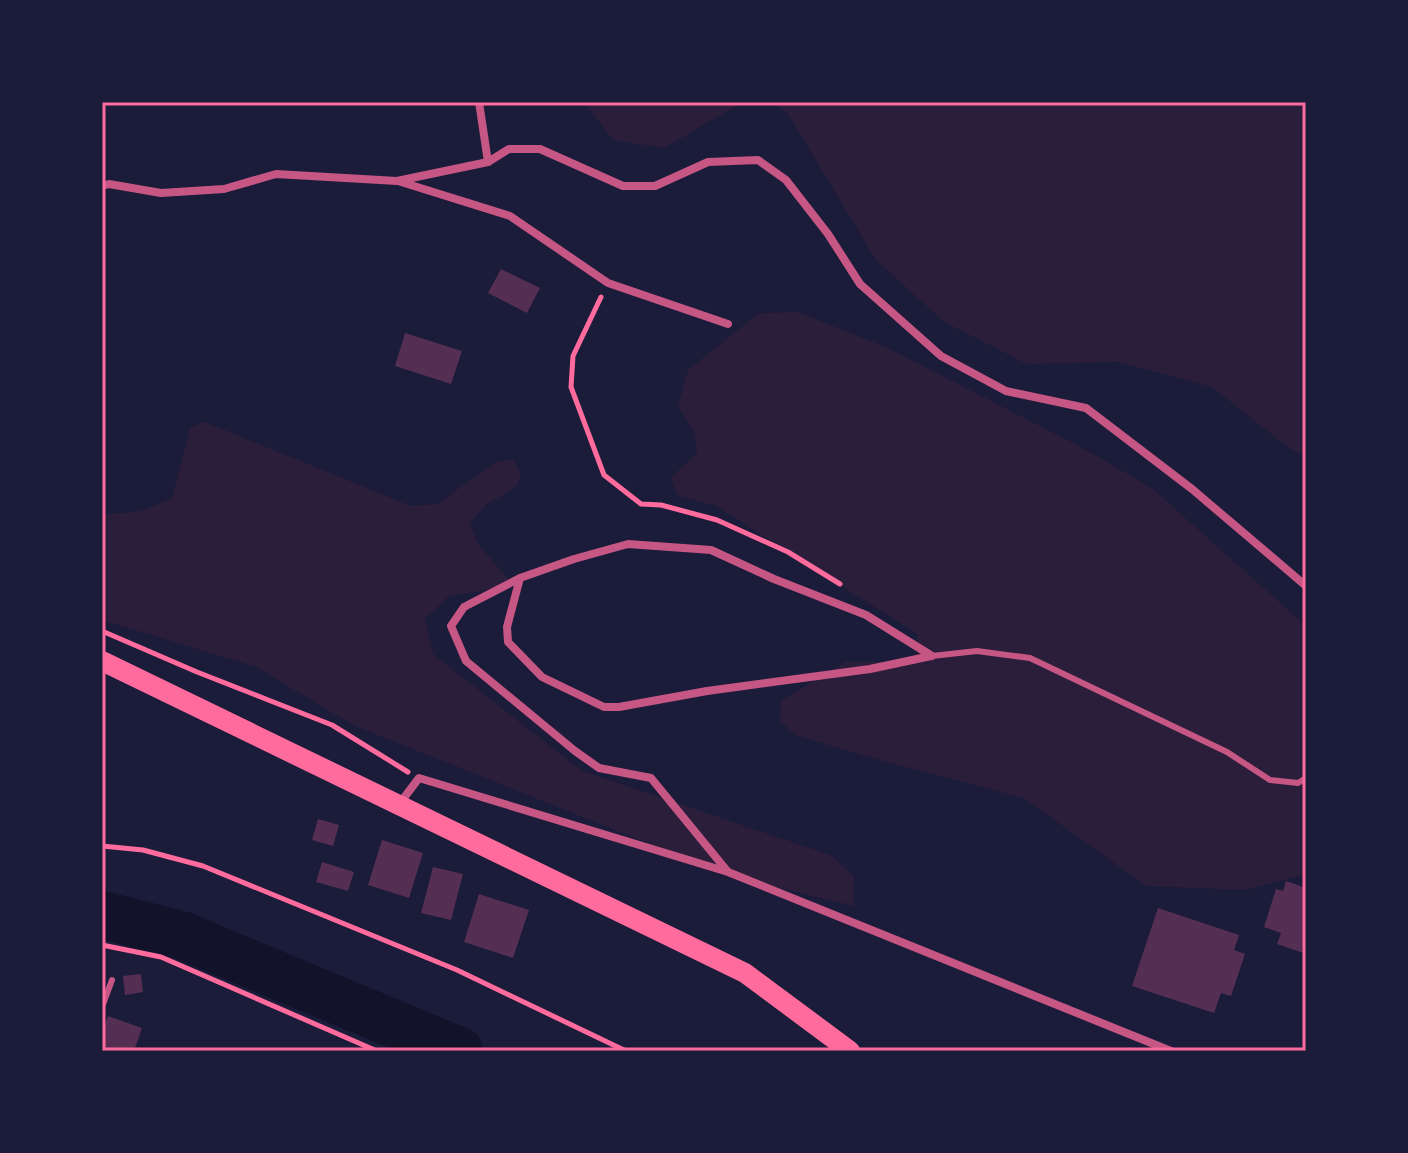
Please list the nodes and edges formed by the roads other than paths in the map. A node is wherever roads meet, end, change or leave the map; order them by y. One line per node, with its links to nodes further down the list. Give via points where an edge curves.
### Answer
1 (479, 102): 2 (street)
2 (488, 162): 3 (street); 7 (street, via 509,149 540,149 623,186 655,186 708,162 758,160 786,180 860,284 941,356 1006,391 1086,408)
3 (397, 181): 4 (street, via 276,174 224,189 161,193); 5 (street, via 510,216 608,283)
4 (102, 186)
5 (728, 324)
6 (520, 578): 8 (street, via 628,544 711,550 866,615); 8 (street, via 508,642 542,677 604,707); 12 (street, via 464,607 451,626 466,661 599,768 651,778)
7 (1306, 586)
8 (932, 656): 10 (lane, via 977,651 1030,658 1227,752 1270,780 1298,783)
9 (102, 661): 11 (main road)
10 (1306, 778)
11 (399, 805): 12 (street, via 419,778); 15 (main road, via 745,973)
12 (728, 872): 16 (street)
13 (112, 980): 14 (lane)
14 (102, 1007)
15 (850, 1051)
16 (1171, 1051)

